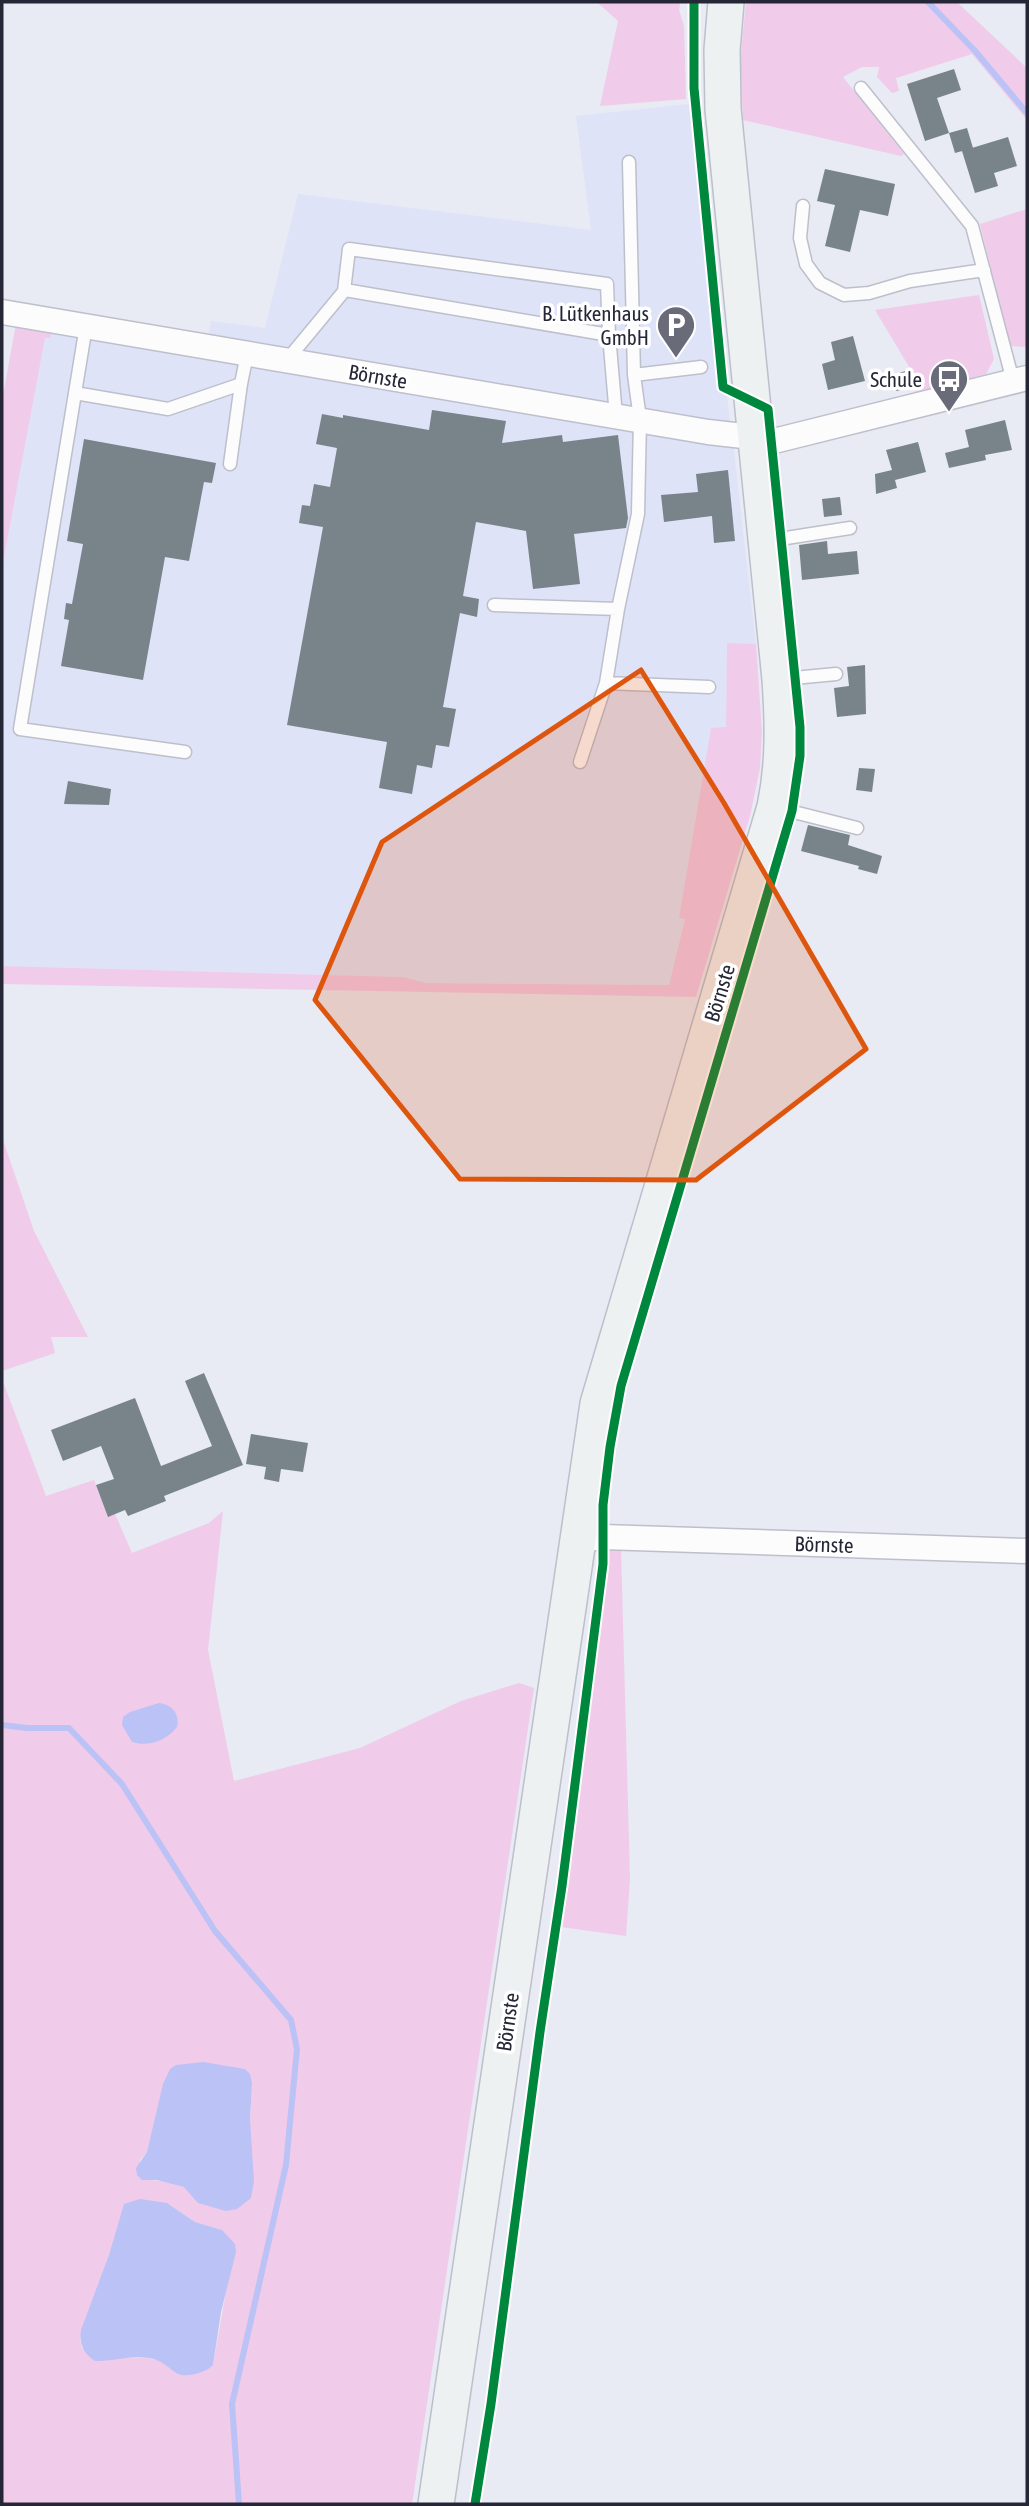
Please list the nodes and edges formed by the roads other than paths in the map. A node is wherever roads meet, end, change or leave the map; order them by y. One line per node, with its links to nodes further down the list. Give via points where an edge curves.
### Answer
1 (726, 2): 19 (street, Börnste, via 723,109)
2 (861, 88): 5 (lane, via 972,226)
3 (629, 162): 13 (lane)
4 (803, 206): 5 (lane, via 800,238 806,264 820,282 844,295)
5 (984, 270): 14 (lane)
6 (344, 291): 9 (lane); 9 (lane, via 349,249 607,284); 11 (lane)
7 (2, 312): 8 (street, Börnste)
8 (86, 326): 10 (street, Börnste); 16 (lane)
9 (609, 335): 17 (lane)
10 (247, 354): 11 (street, Börnste); 15 (lane)
11 (286, 360): 17 (street, Börnste)
12 (701, 367): 13 (lane)
13 (634, 375): 18 (lane)
14 (1020, 379): 19 (street, Börnste, via 778,440)
15 (241, 384): 16 (lane, via 167,409); 20 (lane)
16 (75, 393): 29 (lane, via 20,729)
17 (616, 415): 18 (street, Börnste)
18 (640, 419): 19 (street, Börnste); 24 (lane, via 638,514)
19 (754, 437): 22 (street, Börnste)
20 (230, 464)
21 (850, 528): 22 (lane)
22 (766, 541): 26 (street, Börnste)
23 (494, 605): 24 (lane)
24 (618, 609): 27 (lane)
25 (836, 674): 26 (lane)
26 (780, 679): 31 (street, Börnste, via 782,758)
27 (606, 683): 28 (lane); 30 (lane)
28 (709, 687)
29 (185, 752)
30 (580, 762)
31 (775, 807): 32 (lane); 33 (street, Börnste, via 598,1404)
32 (857, 828)
33 (579, 1540): 34 (street, Börnste, via 603,1537); 35 (street, Börnste)
34 (1027, 1551)
35 (436, 2504)

